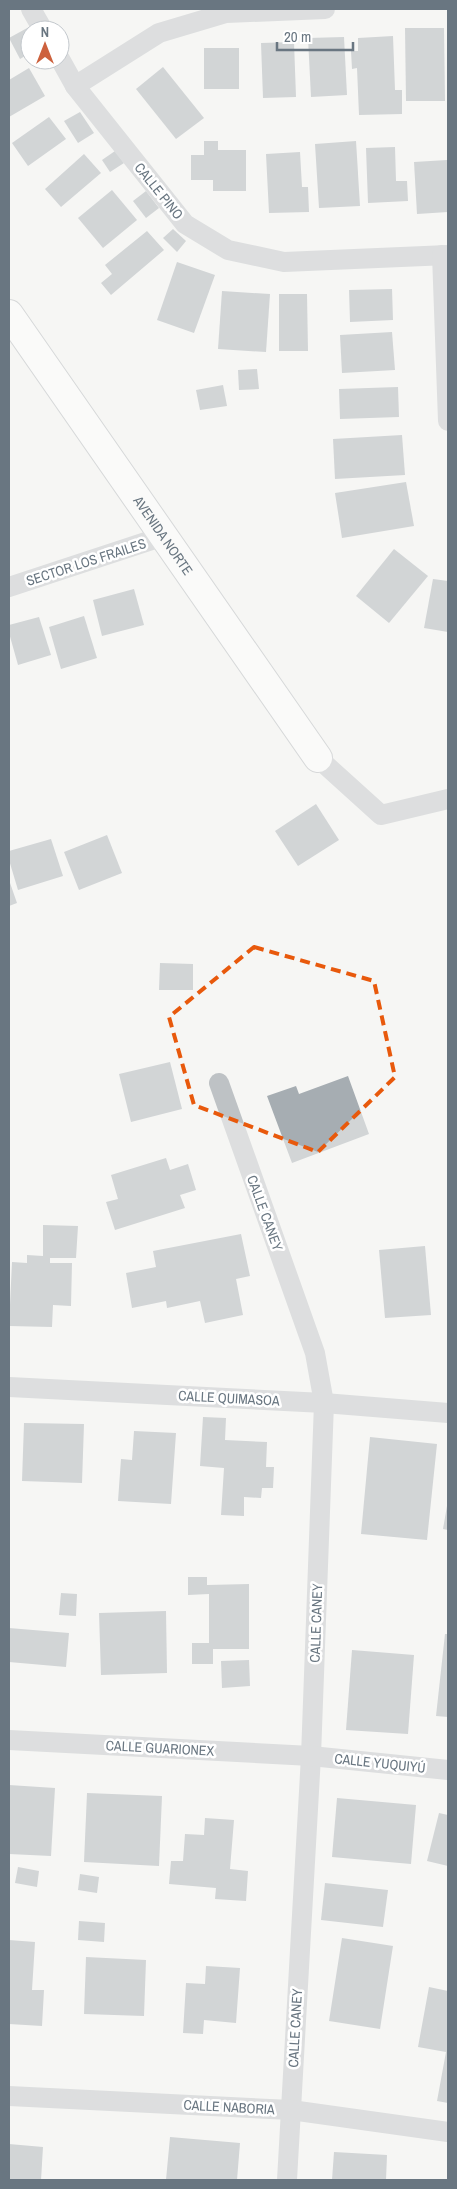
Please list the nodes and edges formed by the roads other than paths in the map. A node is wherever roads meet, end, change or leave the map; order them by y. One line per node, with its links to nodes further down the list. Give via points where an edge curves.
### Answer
1 (31, 9): 3 (street)
2 (325, 9): 5 (street, via 226,13 159,33)
3 (37, 20)
4 (66, 70): 5 (street, CALLE PINO)
5 (75, 86): 6 (street, CALLE PINO, via 185,224 228,250 284,262)
6 (445, 255): 8 (street)
7 (9, 314): 9 (street, AVENIDA NORTE)
8 (448, 421)
9 (164, 536): 10 (street, SECTOR LOS FRAILES); 11 (street, AVENIDA NORTE)
10 (9, 587)
11 (318, 758): 12 (street, via 381,815)
12 (448, 799)
13 (219, 1083): 15 (street, CALLE CANEY, via 314,1352)
14 (9, 1386): 15 (street, CALLE QUIMASOA)
15 (324, 1403): 16 (street, CALLE QUIMASOA); 18 (street, CALLE CANEY)
16 (448, 1413)
17 (9, 1740): 18 (street, CALLE GUARIONEX)
18 (311, 1756): 19 (street, CALLE YUQUIYÚ); 21 (street, CALLE CANEY)
19 (448, 1770)
20 (9, 2096): 21 (street, CALLE NABORIA)
21 (291, 2110): 22 (street, CALLE NABORIA); 23 (street, CALLE CANEY)
22 (448, 2132)
23 (287, 2180)

